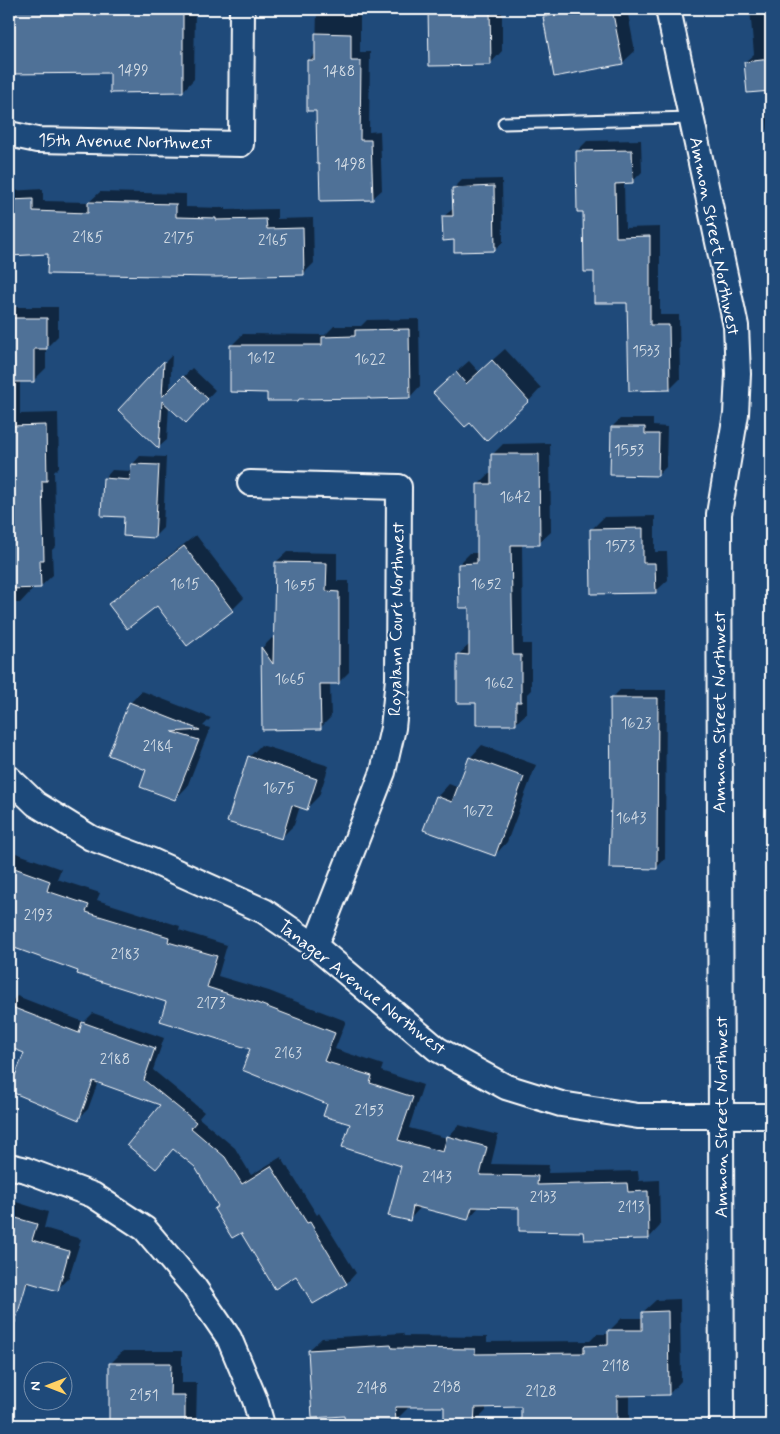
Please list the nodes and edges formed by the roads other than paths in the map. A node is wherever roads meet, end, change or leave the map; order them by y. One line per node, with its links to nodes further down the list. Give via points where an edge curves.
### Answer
1 (242, 9): 5 (street, 15th Avenue Northwest, via 241,144 37,140)
2 (668, 9): 3 (street, Ammon Street Northwest)
3 (691, 118): 4 (lane); 10 (street, Ammon Street Northwest, via 736,326 738,374 736,414 719,514)
4 (504, 123)
5 (9, 134)
6 (250, 483): 8 (street, Royalann Court Northwest, via 399,487 398,679 393,728 383,772)
7 (9, 778): 8 (street, Tanager Avenue Northwest, via 36,804 91,838 150,860 264,911)
8 (315, 946): 10 (street, Tanager Avenue Northwest, via 437,1049 506,1087 561,1104 638,1116)
9 (771, 1116): 10 (street, Tanager Avenue Northwest)
10 (720, 1117): 13 (street, Ammon Street Northwest)
11 (9, 1166): 12 (street, via 92,1195 145,1229 194,1287 229,1338)
12 (262, 1425)
13 (722, 1425)

